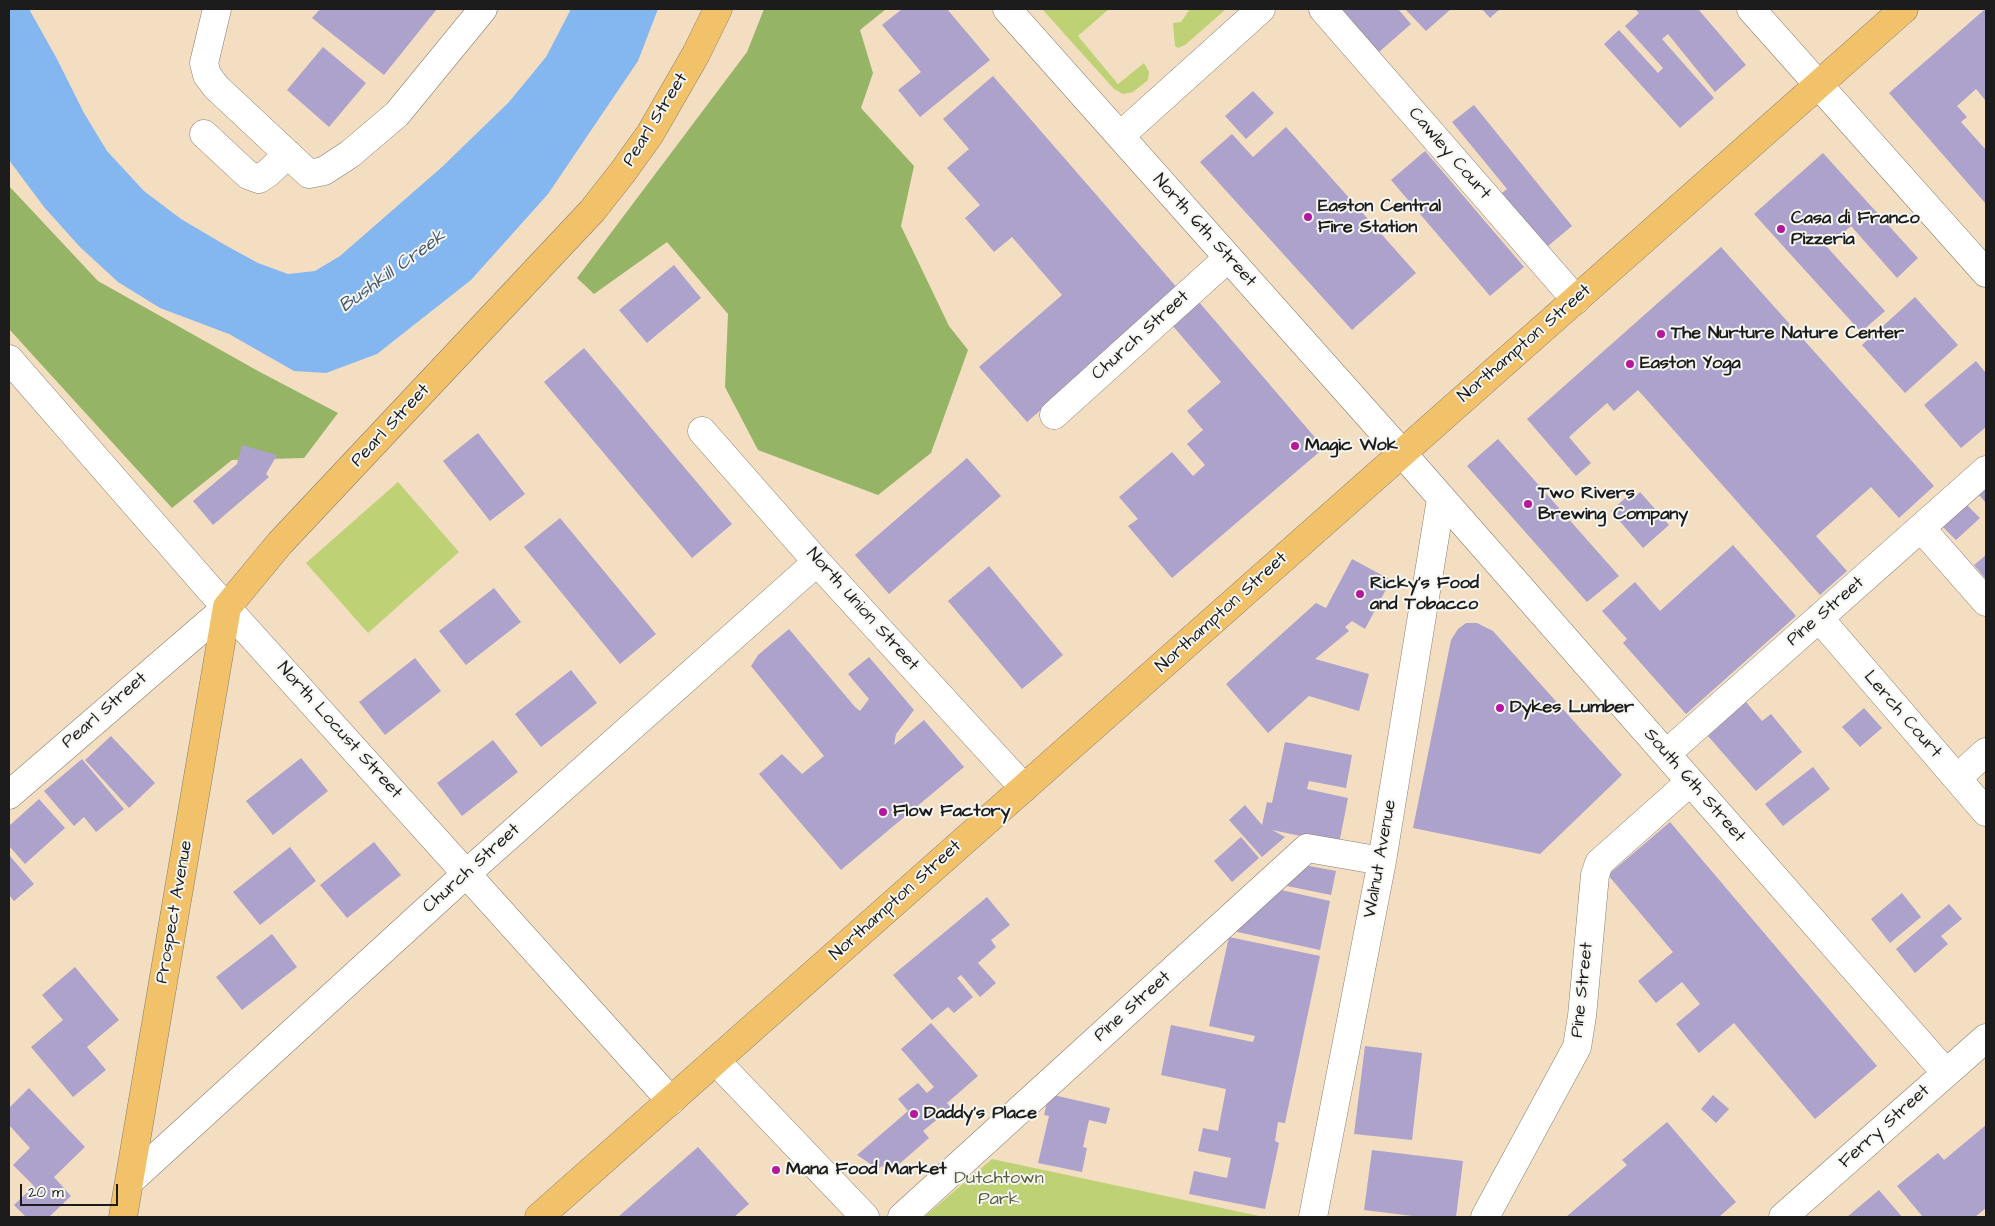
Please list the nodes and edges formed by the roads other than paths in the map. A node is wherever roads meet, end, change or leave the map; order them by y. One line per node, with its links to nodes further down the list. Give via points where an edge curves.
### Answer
1 (217, 9): 12 (street, via 204,63 207,75)
2 (483, 9): 12 (street, via 396,114 350,154 324,171 309,174)
3 (718, 9): 25 (main road, Pearl Street, via 650,134 592,211 280,543)
4 (1007, 9): 11 (street, North 6th Street)
5 (1261, 9): 11 (street)
6 (1323, 9): 15 (street, Cawley Court)
7 (1751, 9): 9 (street)
8 (1904, 9): 9 (main road, Northampton Street)
9 (1819, 84): 14 (street); 15 (main road, Northampton Street)
10 (204, 134): 12 (street, via 248,175 259,179)
11 (1120, 136): 13 (street, North 6th Street)
12 (288, 154)
13 (1228, 258): 17 (street, Church Street); 19 (street, North 6th Street)
14 (1986, 273)
15 (1576, 300): 19 (main road, Northampton Street)
16 (9, 359): 25 (street, North Locust Street)
17 (1054, 415)
18 (702, 431): 23 (street, North Union Street)
19 (1402, 454): 21 (street, South 6th Street); 31 (main road, Northampton Street)
20 (1986, 470): 22 (street, Pine Street)
21 (1441, 499): 28 (street, South 6th Street); 34 (street, Walnut Avenue)
22 (1921, 528): 24 (street); 26 (street, Pine Street)
23 (817, 562): 31 (street, North Union Street); 35 (street, Church Street)
24 (1986, 602)
25 (227, 607): 32 (street, Pearl Street); 35 (street, North Locust Street); 40 (main road, Prospect Avenue)
26 (1818, 618): 28 (street, Pine Street); 29 (street, Lerch Court)
27 (1986, 752): 29 (street)
28 (1666, 754): 30 (street, South 6th Street)
29 (1956, 778): 33 (street, Lerch Court)
30 (1690, 782): 38 (street, South 6th Street); 46 (street, Pine Street, via 1599,863 1595,875 1577,1047)
31 (1024, 788): 37 (main road, Northampton Street)
32 (9, 795)
33 (1986, 812)
34 (1382, 861): 44 (street, Pine Street, via 1307,848); 45 (street, Walnut Avenue)
35 (466, 874): 39 (street, North Locust Street); 40 (street, Church Street)
36 (1986, 1038): 38 (street, Ferry Street)
37 (716, 1061): 39 (main road, Northampton Street); 43 (street)
38 (1946, 1073): 47 (street, Ferry Street)
39 (671, 1101): 42 (main road, Northampton Street)
40 (130, 1181): 41 (main road, Prospect Avenue)
41 (123, 1217)
42 (539, 1217)
43 (865, 1217)
44 (902, 1217)
45 (1313, 1217)
46 (1485, 1217)
47 (1783, 1217)

